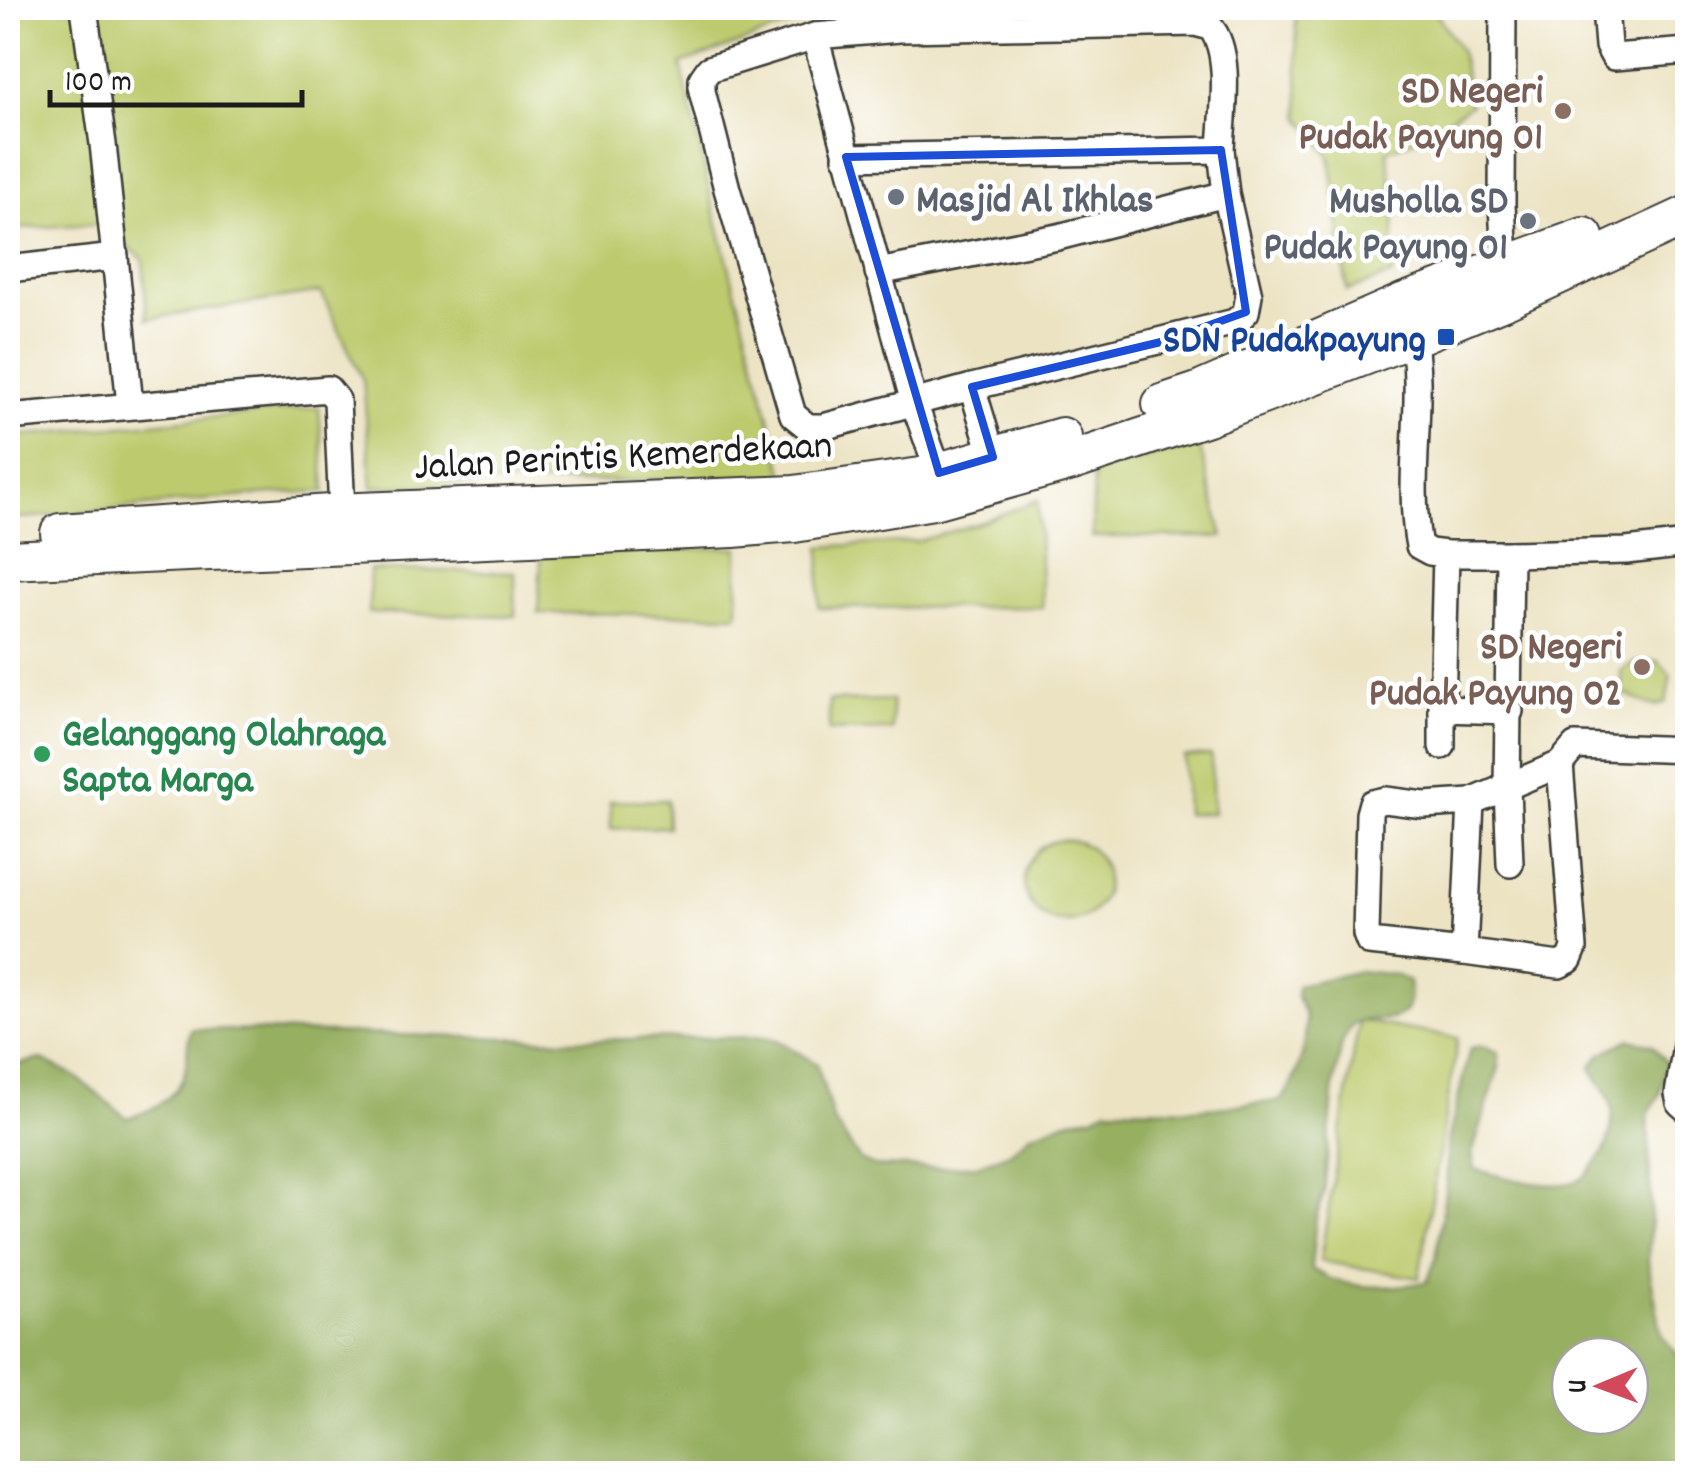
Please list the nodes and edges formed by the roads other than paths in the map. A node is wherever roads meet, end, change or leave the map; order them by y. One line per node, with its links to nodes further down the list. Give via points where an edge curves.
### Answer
1 (84, 8): 12 (street)
2 (1605, 8): 6 (street, via 1614,57)
3 (1502, 9): 15 (street)
4 (1060, 17): 5 (street); 7 (street, via 1210,27 1221,43)
5 (815, 36): 8 (street); 18 (street, via 709,68 702,79 727,189 793,416 808,428 824,427)
6 (1688, 51)
7 (1221, 150): 8 (street); 10 (street)
8 (846, 157): 14 (street)
9 (1688, 190): 15 (highway, Jalan Perintis Kemerdekaan)
10 (1226, 194): 14 (street, via 1058,237); 17 (street, via 1248,294 1246,312 1235,322)
11 (1688, 215): 15 (highway, Jalan Perintis Kemerdekaan)
12 (115, 256): 13 (street); 19 (street)
13 (8, 269)
14 (878, 272): 18 (street)
15 (1506, 283): 16 (highway, Jalan Perintis Kemerdekaan)
16 (1409, 320): 21 (highway, Jalan Perintis Kemerdekaan); 26 (street, via 1418,546)
17 (972, 387): 18 (street); 21 (street)
18 (914, 402): 22 (street)
19 (130, 405): 20 (street); 23 (street, via 328,390 337,400)
20 (8, 418)
21 (998, 469): 22 (highway, Jalan Perintis Kemerdekaan); 28 (highway, Jalan Perintis Kemerdekaan, via 933,500 794,524)
22 (939, 473): 23 (highway, Jalan Perintis Kemerdekaan, via 742,500)
23 (342, 513): 24 (highway, Jalan Perintis Kemerdekaan)
24 (8, 537)
25 (1688, 544): 27 (street)
26 (1446, 554): 27 (street); 29 (street)
27 (1510, 554): 30 (street)
28 (8, 560)
29 (1442, 709): 30 (street); 31 (street)
30 (1510, 712): 34 (street)
31 (1442, 746)
32 (1688, 750): 33 (street, via 1575,746)
33 (1560, 764): 34 (street); 37 (street, via 1570,960 1559,966)
34 (1507, 788): 35 (street); 36 (street)
35 (1471, 802): 37 (street); 37 (street, via 1385,800 1372,804 1369,814 1369,942)
36 (1510, 864)
37 (1464, 952)
38 (1688, 1033): 39 (street, via 1678,1094)
39 (1684, 1107)

